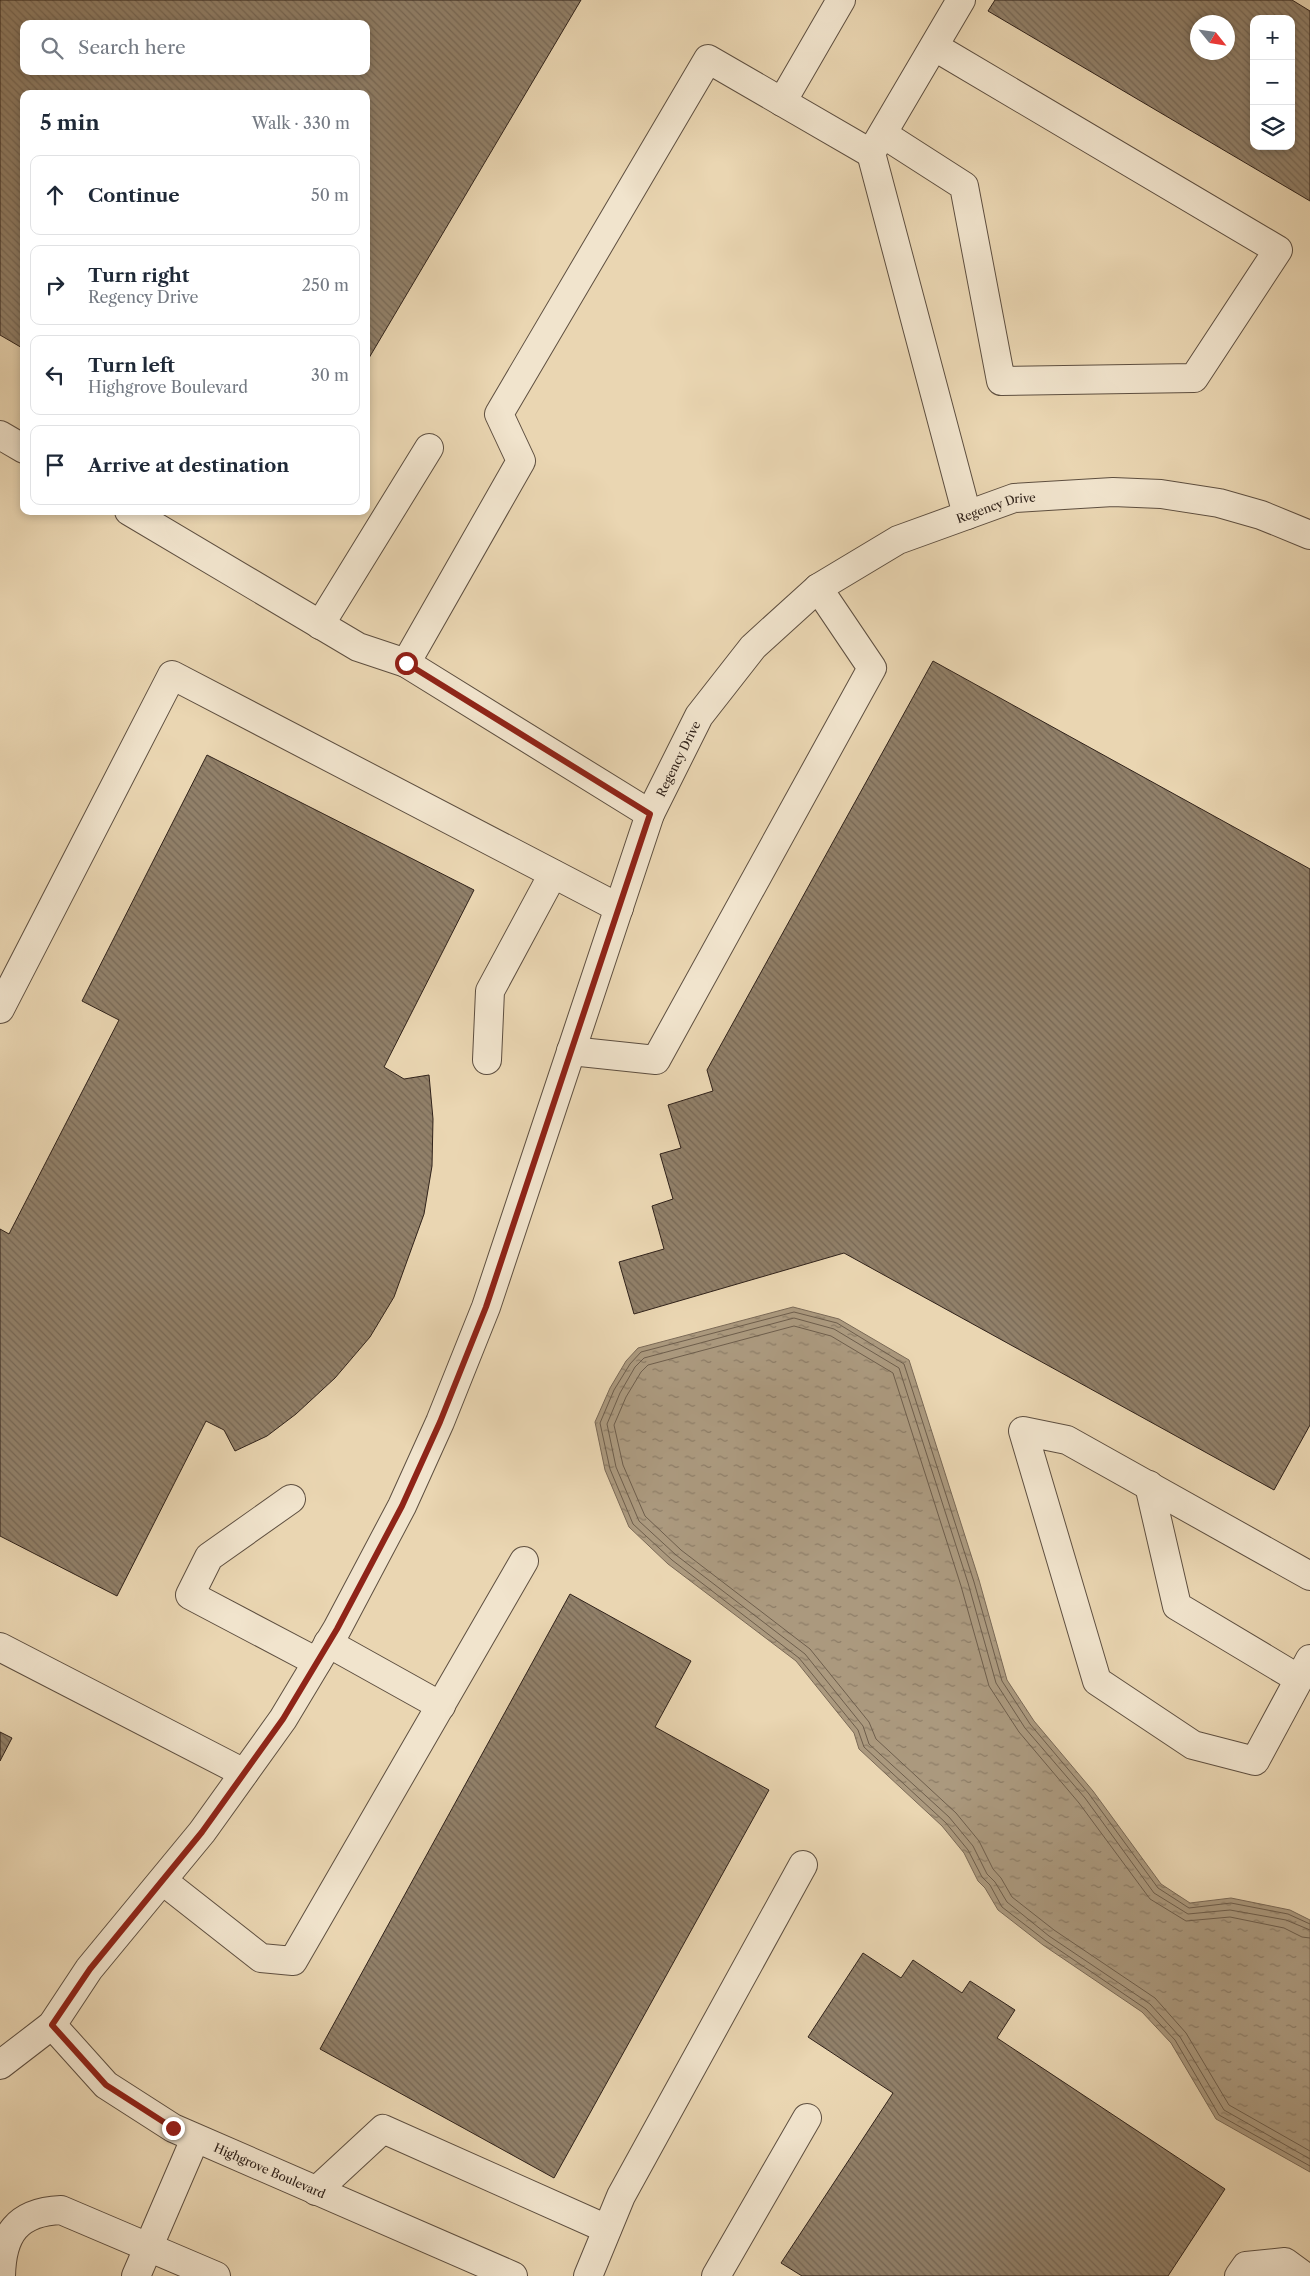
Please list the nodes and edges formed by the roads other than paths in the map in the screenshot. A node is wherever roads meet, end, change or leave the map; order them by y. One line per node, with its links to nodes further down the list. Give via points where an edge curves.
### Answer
1 (841, 0): 4 (street)
2 (961, 0): 3 (street)
3 (935, 47): 5 (street); 5 (street, via 1278,250 1194,378 1001,381 964,186)
4 (782, 102): 5 (street); 14 (street, via 708,59 499,414 521,461)
5 (877, 144): 10 (street)
6 (0, 435): 7 (street)
7 (20, 447)
8 (429, 448): 13 (street)
9 (136, 515): 13 (street)
10 (967, 515): 11 (street, Regency Drive, via 1014,498 1114,492 1161,494 1261,515); 12 (street, Regency Drive, via 898,540)
11 (1310, 536)
12 (818, 588): 15 (street, Regency Drive, via 753,646 731,672 685,740); 19 (street, via 872,668 656,1060)
13 (320, 625): 14 (street, via 358,647)
14 (406, 663): 15 (street)
15 (650, 814): 17 (street, Regency Drive)
16 (553, 874): 17 (street); 18 (street, via 172,675); 20 (street, via 490,991)
17 (619, 908): 19 (street, Regency Drive)
18 (0, 1009)
19 (571, 1051): 26 (street, Regency Drive, via 486,1307 440,1422 402,1506)
20 (487, 1060)
21 (1149, 1485): 24 (street); 27 (street, via 1177,1606); 27 (street, via 1066,1440 1023,1431 1098,1681 1193,1745 1255,1761)
22 (291, 1498): 26 (street, via 208,1557 190,1595)
23 (524, 1561): 28 (street)
24 (1310, 1576)
25 (0, 1647): 29 (street)
26 (322, 1653): 28 (street); 29 (street, Regency Drive, via 283,1719)
27 (1304, 1669)
28 (441, 1706): 31 (street, via 293,1961 262,1958)
29 (244, 1774): 31 (street, Regency Drive)
30 (803, 1866): 37 (street, via 621,2196)
31 (163, 1881): 32 (street, Regency Drive, via 90,1969)
32 (52, 2025): 33 (street, Regency Drive); 35 (street, Highgrove Boulevard, via 106,2085 142,2110)
33 (0, 2065)
34 (807, 2118): 44 (street)
35 (195, 2139): 36 (street, Highgrove Boulevard); 38 (street)
36 (316, 2191): 37 (street, via 383,2129); 42 (street, Highgrove Boulevard)
37 (607, 2229): 43 (street)
38 (148, 2248): 39 (street, via 61,2210 42,2211 24,2220 8,2235 2,2253); 40 (street); 41 (street)
39 (1, 2276)
40 (136, 2276)
41 (216, 2276)
42 (513, 2276)
43 (588, 2276)
44 (716, 2276)
45 (1239, 2276): 46 (street, via 1246,2266 1285,2262)
46 (1304, 2276)

